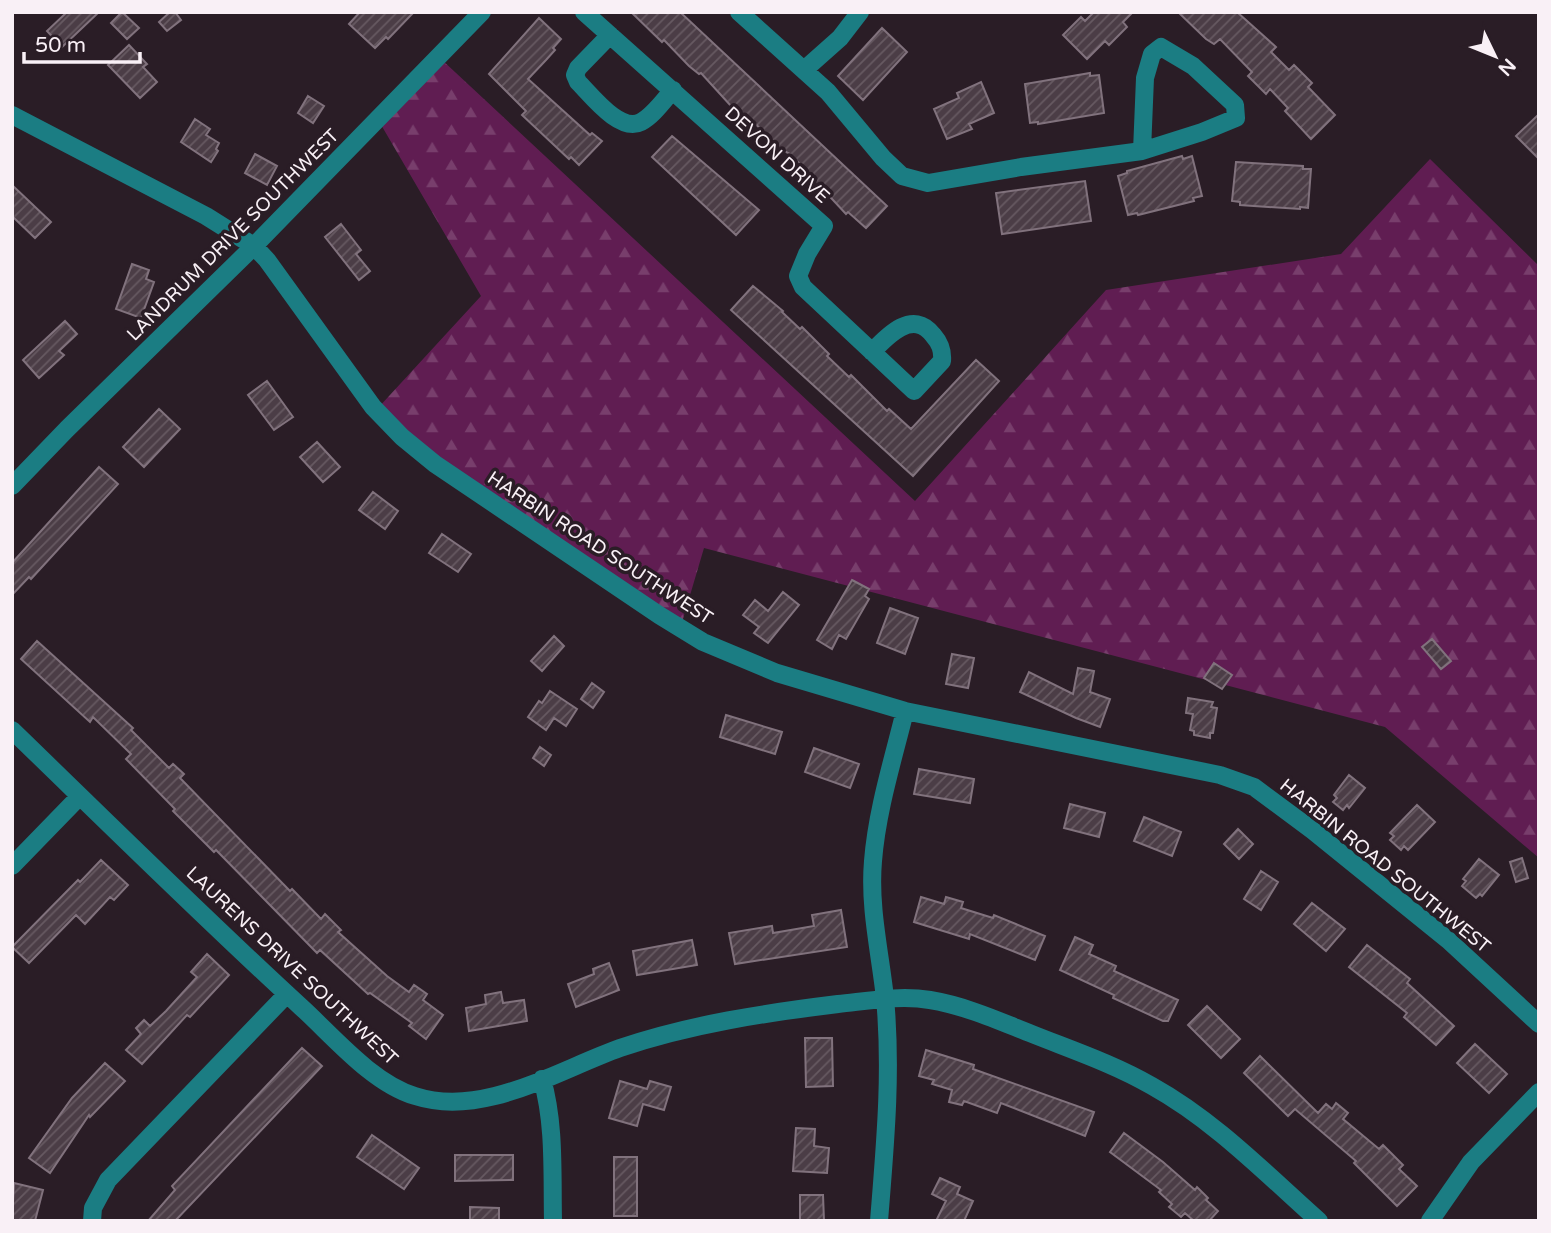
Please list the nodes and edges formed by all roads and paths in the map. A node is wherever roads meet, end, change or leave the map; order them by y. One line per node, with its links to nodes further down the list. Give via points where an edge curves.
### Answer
1 (482, 12): 10 (street, LANDRUM DRIVE SOUTHWEST)
2 (584, 12): 5 (street, DEVON DRIVE)
3 (739, 12): 6 (street)
4 (860, 12): 6 (street, via 840,38)
5 (610, 35): 7 (street, DEVON DRIVE); 7 (street, via 575,75 620,122 644,121)
6 (804, 70): 9 (street, via 902,176 928,183)
7 (673, 90): 11 (street, DEVON DRIVE, via 824,226 798,276 803,287)
8 (12, 115): 10 (street, HARBIN ROAD SOUTHWEST, via 206,216)
9 (1142, 151): 9 (street, via 1236,118 1235,105 1193,66 1161,47 1152,54 1144,78)
10 (254, 246): 12 (street, LANDRUM DRIVE SOUTHWEST); 13 (street, HARBIN ROAD SOUTHWEST, via 373,407 435,464 703,642 777,673)
11 (872, 352)
12 (12, 486)
13 (905, 710): 18 (street, via 872,862 873,912); 19 (street, HARBIN ROAD SOUTHWEST, via 1220,775 1254,787 1448,940)
14 (12, 730): 15 (street, LAURENS DRIVE SOUTHWEST)
15 (80, 796): 16 (street); 17 (street, LAURENS DRIVE SOUTHWEST)
16 (12, 866)
17 (287, 994): 20 (street, LAURENS DRIVE SOUTHWEST, via 375,1074 415,1096 473,1102); 22 (street, via 108,1180 93,1208)
18 (885, 999): 20 (street, LAURENS DRIVE SOUTHWEST, via 702,1025 622,1048); 24 (street, via 889,1095); 25 (street, LAURENS DRIVE SOUTHWEST, via 926,999 965,1008 1153,1086 1216,1129)
19 (1539, 1024)
20 (542, 1079): 23 (street, via 548,1098)
21 (1539, 1092): 26 (street, via 1471,1162)
22 (92, 1221)
23 (553, 1221)
24 (879, 1221)
25 (1320, 1221)
26 (1430, 1221)

